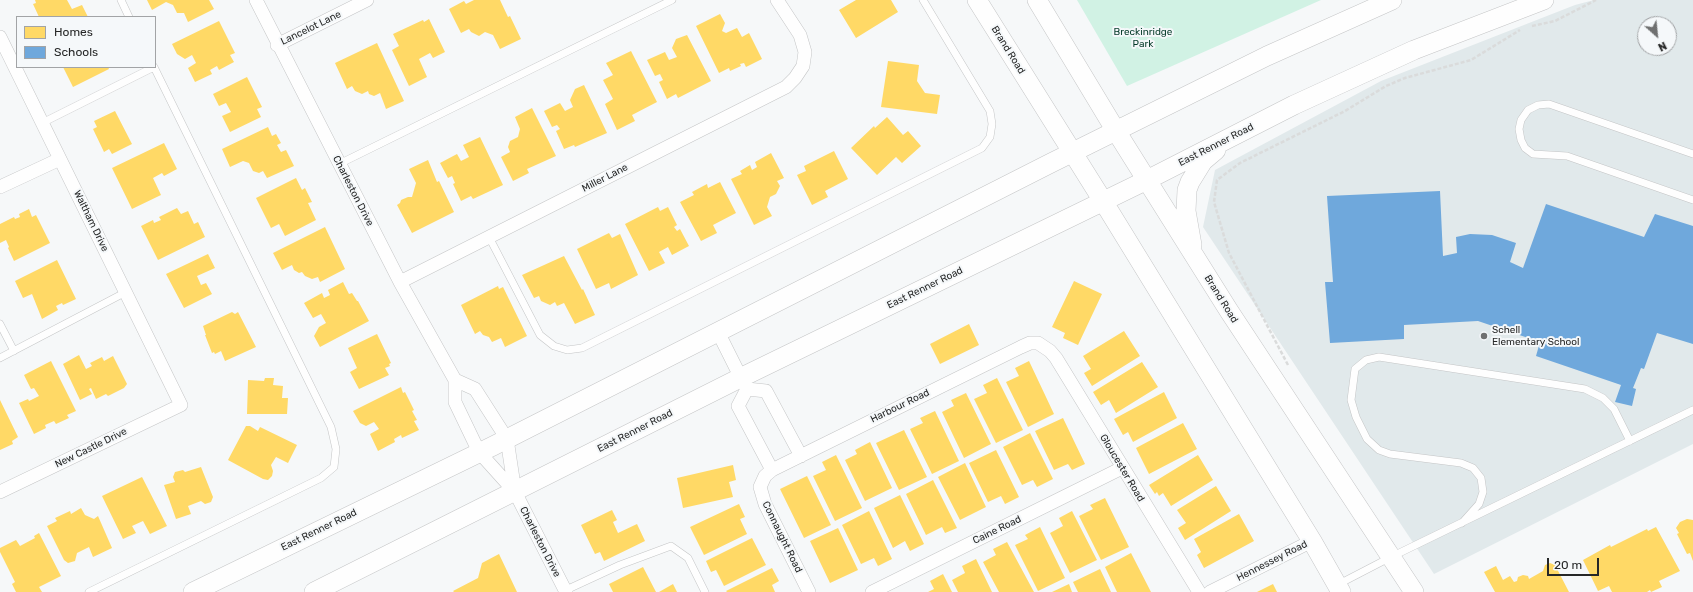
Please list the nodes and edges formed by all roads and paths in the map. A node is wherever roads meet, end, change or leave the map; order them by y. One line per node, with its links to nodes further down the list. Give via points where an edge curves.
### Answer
1 (120, 0): 12 (lane)
2 (256, 0): 16 (street, Charleston Drive)
3 (367, 0): 16 (street, Lancelot Lane)
4 (672, 0): 25 (lane)
5 (777, 0): 30 (street, Miller Lane, via 800,35 805,52 803,66 786,87)
6 (923, 0): 30 (lane, via 990,111 990,137 982,148 582,348 560,348 540,335)
7 (977, 0): 22 (main road, Brand Road)
8 (1037, 0): 20 (main road, Brand Road)
9 (1392, 0): 20 (main road, East Renner Road, via 1267,56)
10 (1544, 0): 21 (main road, East Renner Road, via 1414,50 1294,105)
11 (1596, 0): 13 (path, via 1555,21)
12 (128, 16)
13 (1530, 26)
14 (1524, 28): 39 (path, via 1471,60 1405,78 1386,86 1345,111 1240,163 1216,180 1214,202 1229,253)
15 (0, 37): 19 (street, Waltham Drive)
16 (277, 44): 25 (street, Charleston Drive)
17 (152, 68): 19 (lane)
18 (154, 68): 58 (lane, via 331,427 336,449 334,467 321,478)
19 (42, 123): 24 (street, Waltham Drive)
20 (1116, 132): 22 (main road, East Renner Road); 26 (main road, Brand Road)
21 (1230, 138): 26 (main road, East Renner Road); 31 (main road, via 1203,161 1187,190 1186,212)
22 (1073, 153): 29 (main road, Brand Road); 35 (main road, East Renner Road)
23 (1693, 154): 28 (lane, via 1549,104 1538,105 1528,110 1519,129 1525,148 1533,154 1567,156)
24 (60, 159): 27 (street); 33 (street, Waltham Drive)
25 (339, 164): 32 (street, Charleston Drive)
26 (1147, 180): 29 (main road, East Renner Road); 31 (main road, Brand Road)
27 (0, 187)
28 (1693, 200)
29 (1103, 201): 41 (main road, East Renner Road); 54 (main road, Brand Road)
30 (489, 237): 32 (street, Miller Lane)
31 (1194, 256): 55 (main road, Brand Road)
32 (400, 282): 40 (street, Charleston Drive)
33 (126, 292): 37 (lane); 42 (street, Waltham Drive)
34 (0, 324): 37 (lane)
35 (718, 332): 41 (street); 44 (main road, East Renner Road)
36 (1044, 346): 47 (street, Harbour Road, via 1030,343 1021,347); 48 (street, Gloucester Road, via 1056,358)
37 (14, 351): 38 (lane)
38 (0, 358)
39 (1289, 366)
40 (455, 380): 44 (street, Charleston Drive, via 475,388); 46 (street, Charleston Drive, via 455,402)
41 (744, 383): 47 (street, via 766,391); 49 (street, via 738,406); 52 (main road, East Renner Road)
42 (181, 405): 51 (street, New Castle Drive)
43 (1693, 410): 45 (lane)
44 (507, 439): 46 (main road, East Renner Road); 52 (street, Charleston Drive)
45 (1630, 441): 53 (lane); 53 (lane, via 1614,409 1603,398 1585,389 1379,357 1366,360 1355,369 1351,400 1366,439 1379,450 1390,454 1461,463 1474,468 1481,478 1483,492 1479,504)
46 (479, 452): 52 (street, Charleston Drive); 59 (main road, East Renner Road)
47 (801, 456): 49 (street, Harbour Road)
48 (1122, 468): 63 (street, Caine Road); 64 (street, Gloucester Road)
49 (772, 470): 50 (street, Harbour Road)
50 (762, 481): 62 (street, Connaught Road, via 760,487 764,504)
51 (0, 492)
52 (515, 492): 57 (street, Charleston Drive); 60 (main road, East Renner Road)
53 (1462, 523): 55 (lane)
54 (1312, 540): 56 (main road, Brand Road); 65 (street, Hennessey Road)
55 (1391, 558): 56 (lane); 66 (main road, Brand Road)
56 (1339, 589)
57 (564, 591): 61 (lane, via 620,565 671,546 688,558)
58 (89, 592)
59 (193, 592)
60 (314, 592)
61 (705, 592)
62 (809, 592)
63 (872, 592)
64 (1199, 592)
65 (1210, 592)
66 (1414, 592)

